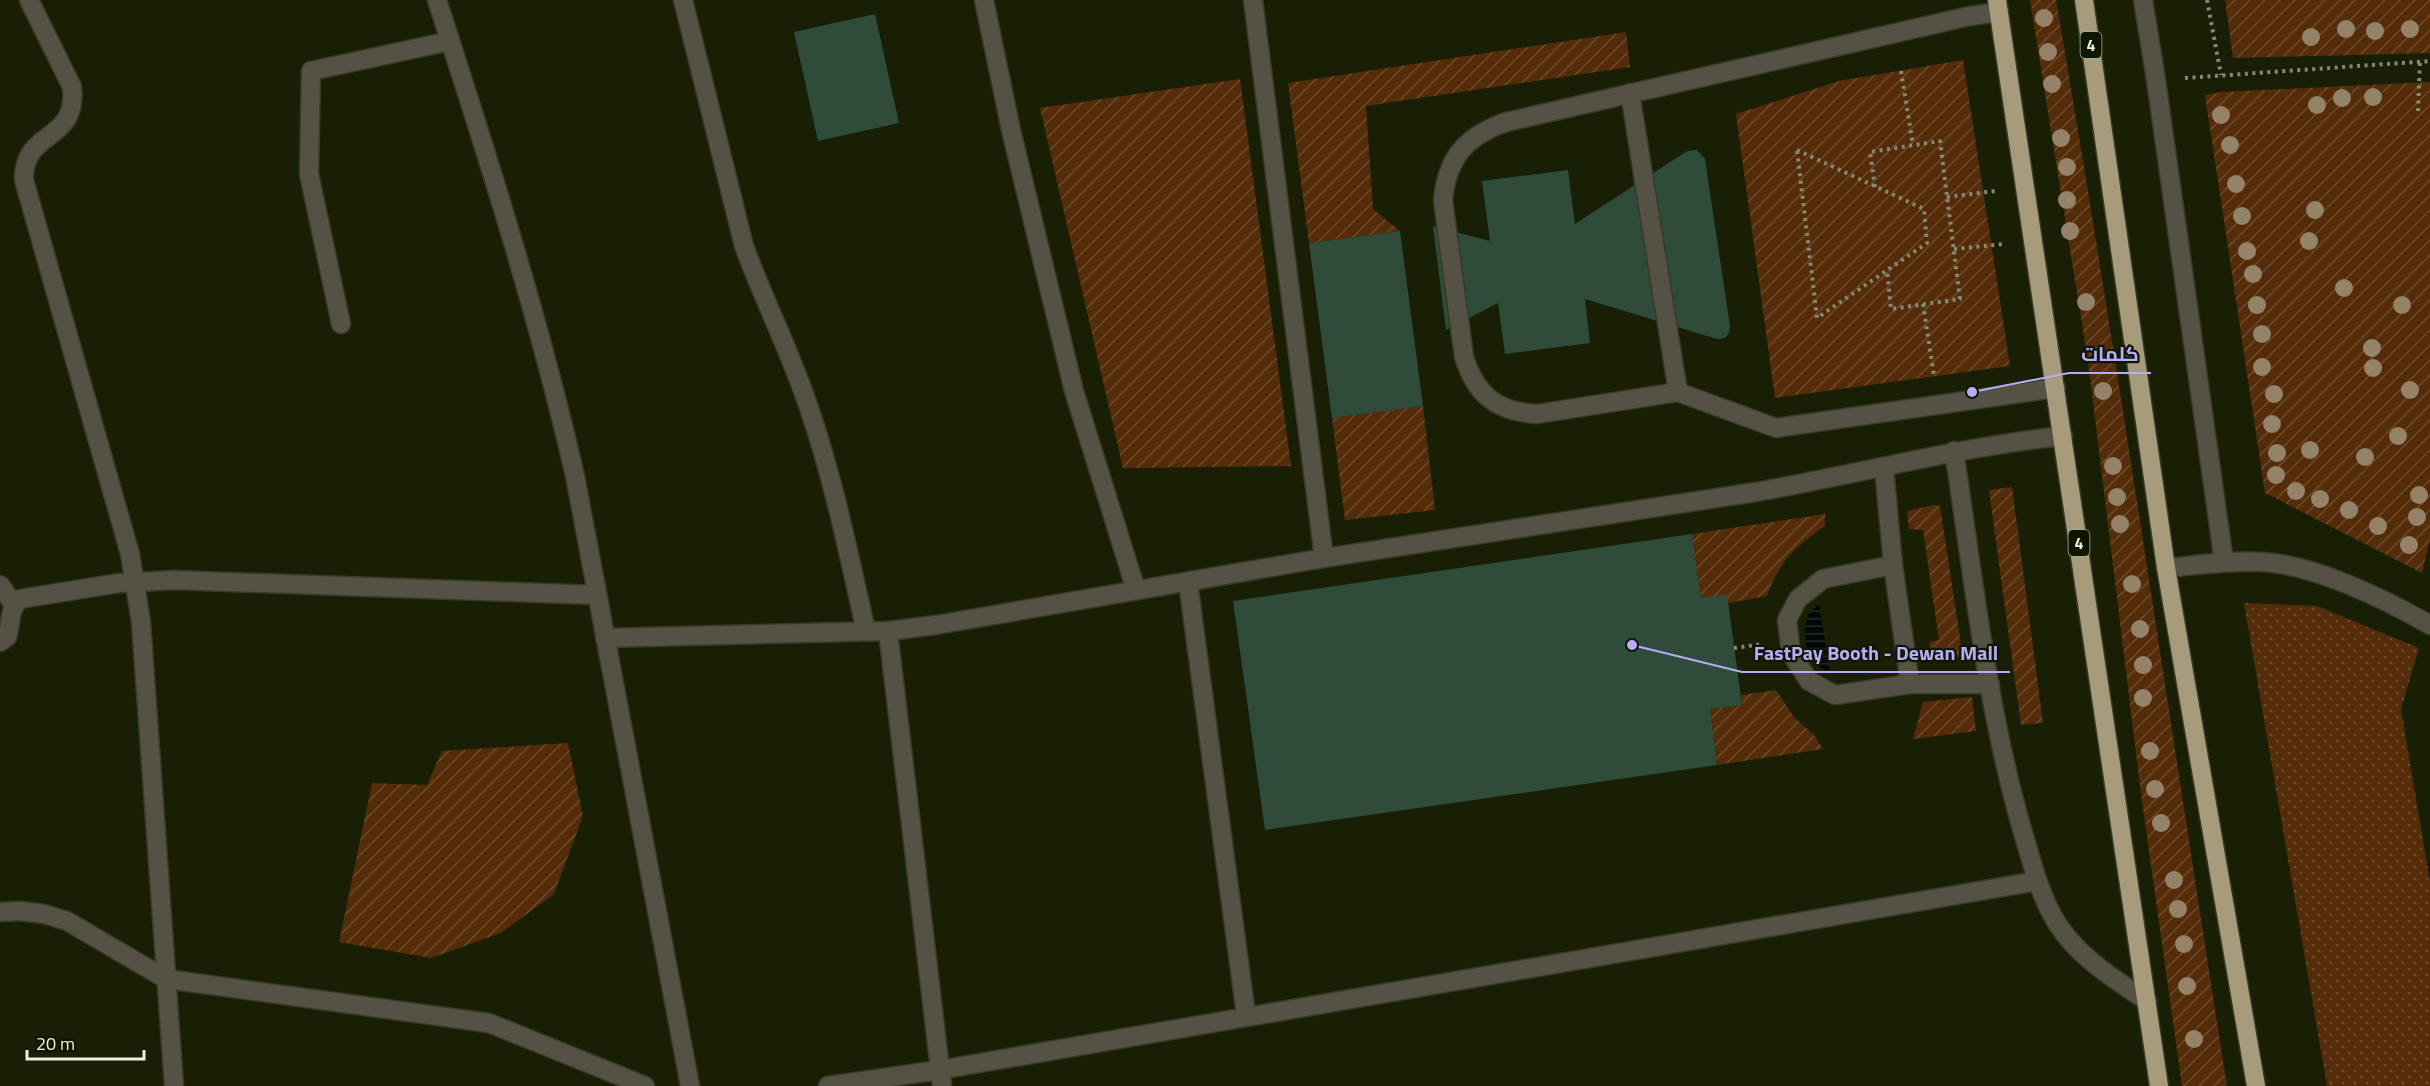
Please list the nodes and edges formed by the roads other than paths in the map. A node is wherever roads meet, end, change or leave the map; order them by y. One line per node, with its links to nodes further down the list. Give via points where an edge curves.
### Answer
1 (29, 0): 21 (street, via 72,87 73,98 62,127 27,156 24,180)
2 (437, 0): 9 (street)
3 (682, 0): 28 (street, via 744,246 816,429)
4 (984, 0): 24 (street, via 1074,391)
5 (1253, 0): 17 (street)
6 (2084, 0): 20 (highway, 4)
7 (2143, 0): 18 (street)
8 (1998, 6): 10 (street, via 1970,16); 12 (highway, 4)
9 (450, 40): 11 (street, via 311,71 309,174); 25 (street, via 542,340 575,476)
10 (1630, 93): 13 (street); 13 (street, via 1490,128 1460,150 1445,182 1443,200 1464,357 1477,387 1489,399 1520,413 1537,414)
11 (341, 324)
12 (2056, 388): 13 (street, via 1776,428); 14 (highway, 4)
13 (1678, 392)
14 (2063, 436): 15 (street); 37 (highway, 4)
15 (1954, 451): 16 (street); 33 (street)
16 (1884, 467): 17 (street, via 1756,492); 19 (street)
17 (1324, 558): 22 (street)
18 (2224, 562): 20 (street); 27 (street, via 2266,562 2304,570 2374,597)
19 (1893, 565): 32 (street); 32 (street, via 1823,579 1798,598 1787,620 1791,653 1809,681 1835,695)
20 (2166, 568): 45 (highway, 4)
21 (136, 581): 25 (street, via 205,580); 26 (street, via 28,597); 36 (street)
22 (1188, 582): 24 (street); 38 (street)
23 (0, 585): 26 (street)
24 (1136, 590): 29 (street)
25 (597, 595): 30 (street)
26 (14, 605): 31 (street, via 7,637)
27 (2430, 625)
28 (866, 631): 29 (street); 30 (street)
29 (888, 631): 39 (street)
30 (605, 638): 42 (street)
31 (0, 642)
32 (1910, 684): 33 (street)
33 (1990, 684): 34 (street, via 2006,777)
34 (2037, 881): 37 (street, via 2048,908 2082,954); 38 (street)
35 (0, 912): 36 (street, via 44,914 67,921)
36 (166, 979): 40 (street); 41 (street, via 489,1023)
37 (2147, 1002): 44 (highway, 4)
38 (1246, 1015): 39 (street)
39 (941, 1078): 43 (street)
40 (174, 1086)
41 (645, 1086)
42 (690, 1086)
43 (828, 1086)
44 (2159, 1086)
45 (2256, 1086)

